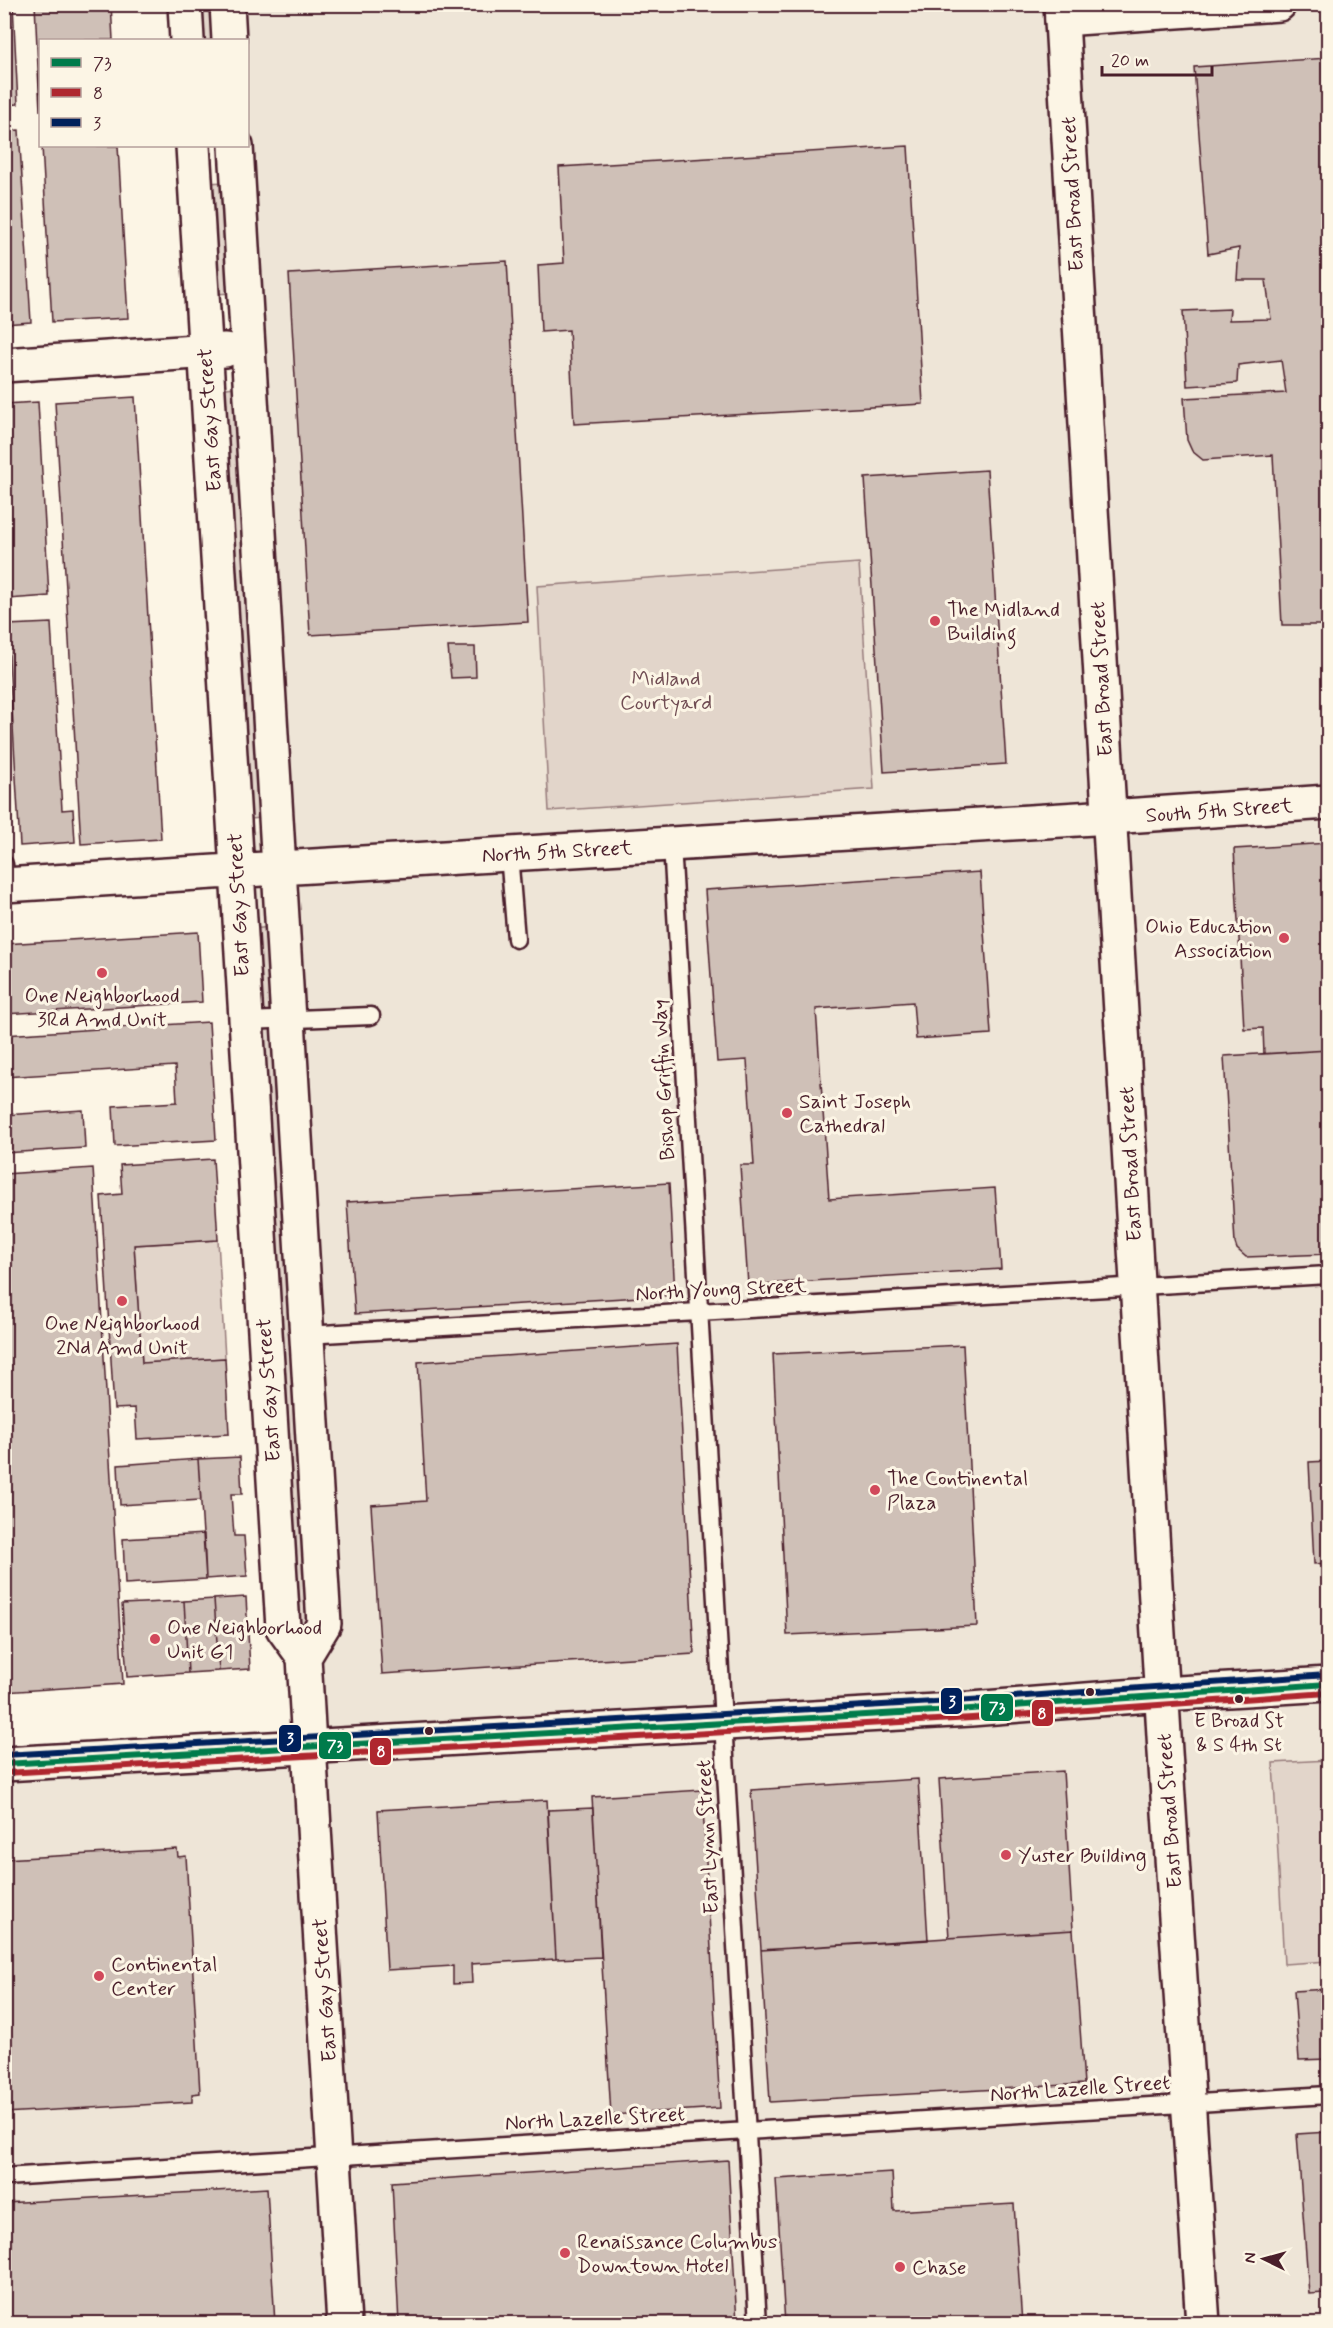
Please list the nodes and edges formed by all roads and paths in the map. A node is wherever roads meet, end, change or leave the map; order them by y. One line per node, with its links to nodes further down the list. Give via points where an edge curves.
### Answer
1 (185, 4): 5 (street)
2 (227, 4): 6 (street)
3 (1279, 4): 4 (street)
4 (1062, 12): 13 (street, East Broad Street)
5 (187, 39)
6 (229, 39)
7 (193, 147): 10 (street, East Gay Street)
8 (236, 147): 9 (street, East Gay Street)
9 (248, 348): 10 (street); 16 (street, East Gay Street)
10 (204, 351): 11 (street); 17 (street, East Gay Street)
11 (4, 364)
12 (1329, 802): 13 (street, South 5th Street)
13 (1110, 818): 14 (street, North 5th Street); 24 (street, East Broad Street)
14 (672, 844): 15 (street, North 5th Street); 25 (lane, Bishop Griffin Way)
15 (509, 854): 16 (street, North 5th Street); 19 (lane)
16 (279, 869): 17 (street, North 5th Street); 21 (street, East Gay Street)
17 (237, 871): 18 (street, North 5th Street); 22 (street, East Gay Street)
18 (5, 878)
19 (516, 939)
20 (371, 1016): 21 (lane)
21 (288, 1020): 22 (lane); 26 (street, East Gay Street)
22 (245, 1021): 27 (street, East Gay Street, via 283,1628)
23 (1329, 1275): 24 (lane, North Young Street)
24 (1137, 1287): 25 (lane, North Young Street); 29 (street, East Broad Street)
25 (699, 1312): 26 (lane, North Young Street); 30 (lane, East Lynn Street)
26 (306, 1335): 27 (street, East Gay Street, via 324,1624)
27 (304, 1657): 31 (street, East Gay Street)
28 (1329, 1684): 29 (street)
29 (1162, 1694): 30 (street); 34 (street, East Broad Street)
30 (723, 1723): 31 (street); 35 (lane, East Lynn Street)
31 (309, 1745): 32 (street); 36 (street, East Gay Street)
32 (4, 1764)
33 (1329, 2095): 34 (lane, North Lazelle Street)
34 (1187, 2104): 35 (lane, North Lazelle Street); 40 (street, East Broad Street)
35 (747, 2131): 36 (lane, North Lazelle Street); 39 (lane, East Lynn Street)
36 (334, 2156): 37 (lane, North Lazelle Street); 38 (street, East Gay Street)
37 (4, 2176)
38 (344, 2324)
39 (758, 2324)
40 (1203, 2324)

